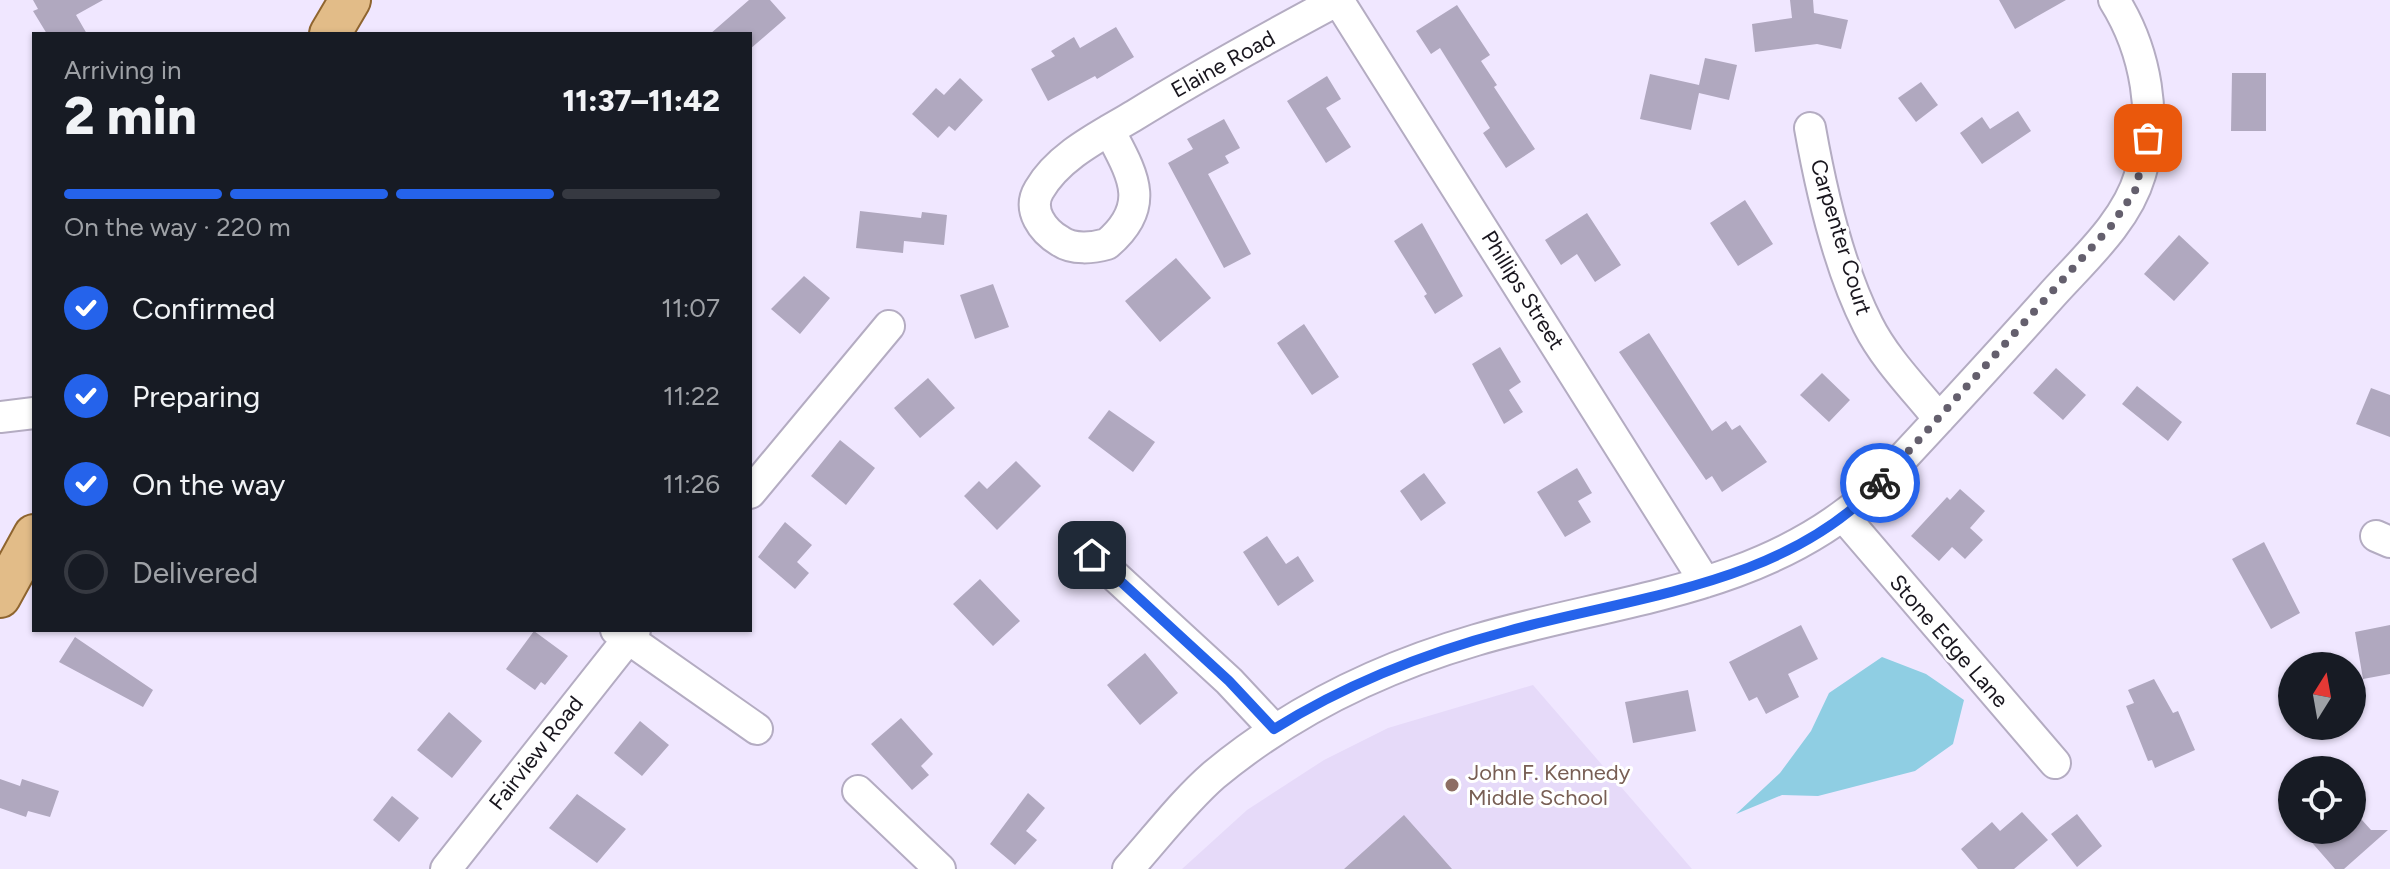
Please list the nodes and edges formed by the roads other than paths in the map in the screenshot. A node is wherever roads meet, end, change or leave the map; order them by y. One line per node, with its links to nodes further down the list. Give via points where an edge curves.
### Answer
1 (350, 0): 4 (main road)
2 (2114, 0): 10 (street, via 2137,46 2147,97 2148,138 2135,191 2084,259)
3 (1352, 5): 6 (street, Elaine Road); 15 (street, Phillips Street)
4 (331, 32)
5 (1810, 128): 10 (street, Carpenter Court, via 1821,184 1861,309 1880,344)
6 (1109, 130)
7 (889, 326): 11 (street)
8 (32, 413): 9 (street)
9 (0, 417)
10 (1939, 419): 12 (street)
11 (752, 491)
12 (1844, 517): 15 (street, via 1784,552); 20 (street, Stone Edge Lane)
13 (32, 539): 16 (main road)
14 (1092, 555): 19 (street)
15 (1705, 582): 19 (street, via 1448,649 1343,691)
16 (0, 597)
17 (626, 633): 18 (street); 22 (street, Fairview Road)
18 (757, 729)
19 (1274, 729): 24 (street, via 1212,777)
20 (2055, 763)
21 (858, 791): 23 (street)
22 (446, 869)
23 (940, 869)
24 (1128, 869)

